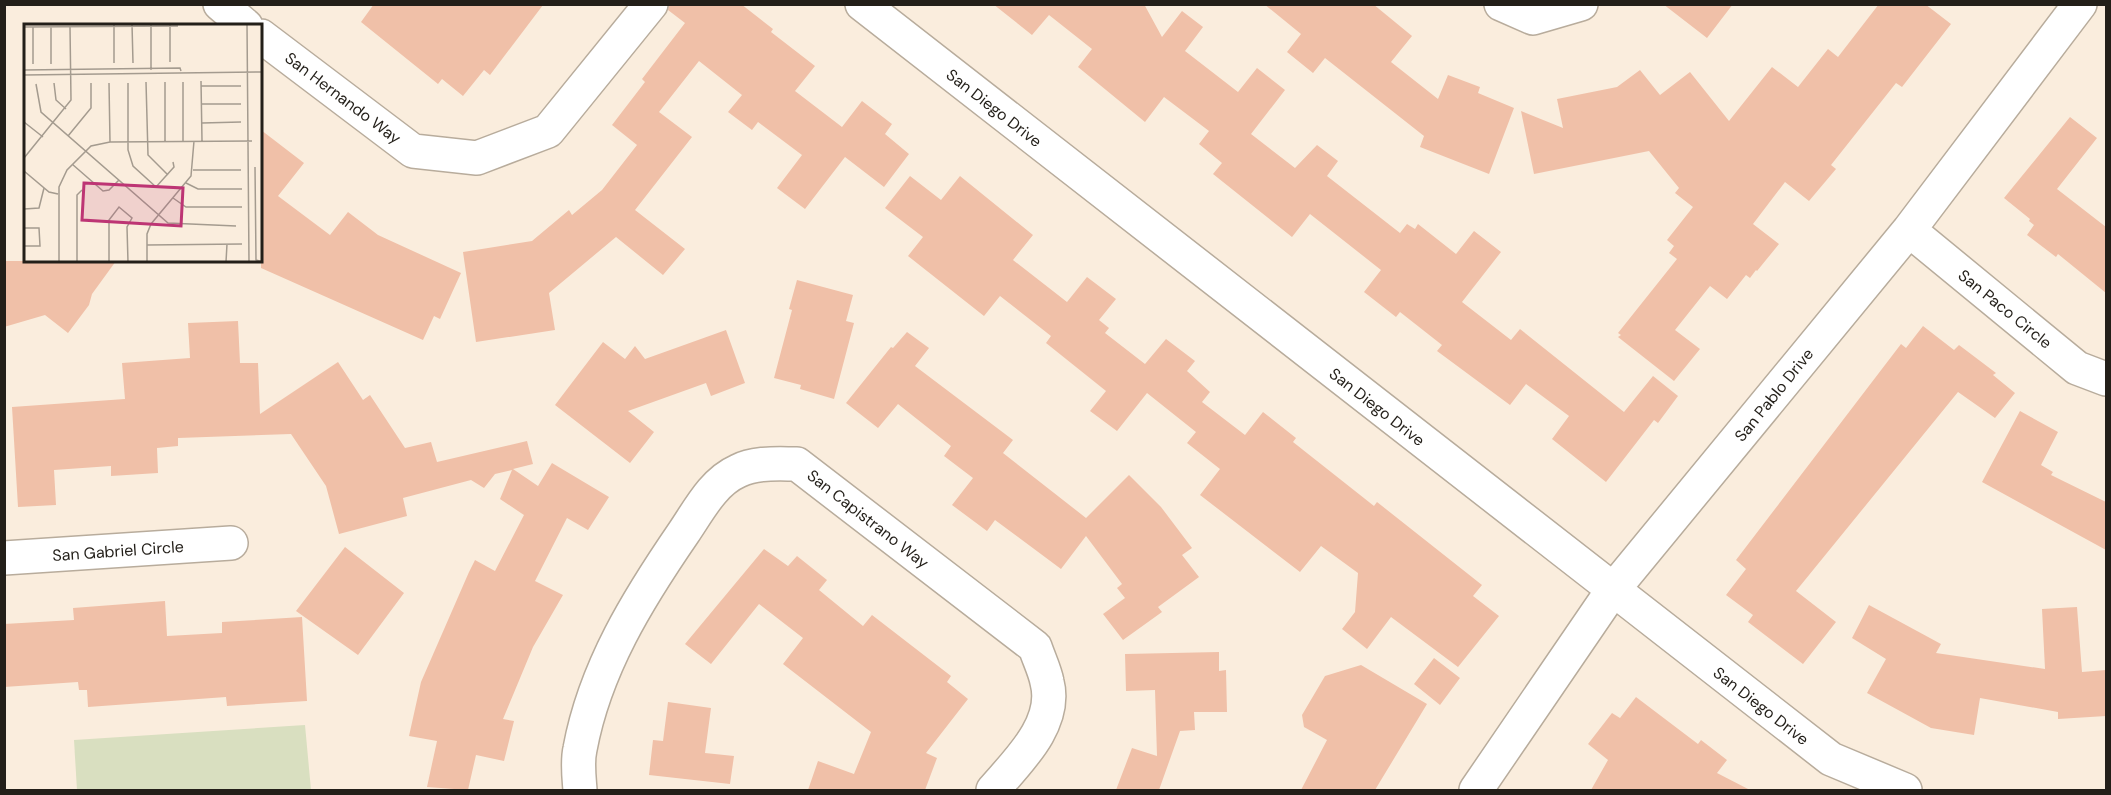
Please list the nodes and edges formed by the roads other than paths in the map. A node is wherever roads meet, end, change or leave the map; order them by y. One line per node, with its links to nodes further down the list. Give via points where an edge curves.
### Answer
1 (220, 4): 7 (street)
2 (651, 4): 8 (street, San Hernando Way, via 548,131 477,158 413,151)
3 (862, 4): 13 (street, San Diego Drive)
4 (1502, 4): 5 (street, via 1533,18)
5 (1581, 4)
6 (2080, 4): 9 (street, San Pablo Drive)
7 (244, 24)
8 (262, 37)
9 (1909, 230): 10 (street, San Paco Circle, via 2077,368); 13 (street, San Pablo Drive)
10 (2106, 379)
11 (231, 543): 12 (street, San Gabriel Circle)
12 (4, 558)
13 (1612, 591): 16 (street, San Pablo Drive); 17 (street, San Diego Drive, via 1831,759)
14 (580, 790): 15 (street, San Capistrano Way, via 579,751 595,693 614,645 642,593 714,488 738,470 797,464 1035,647 1048,684 1047,716 1029,747)
15 (993, 790)
16 (1476, 790)
17 (1905, 790)

